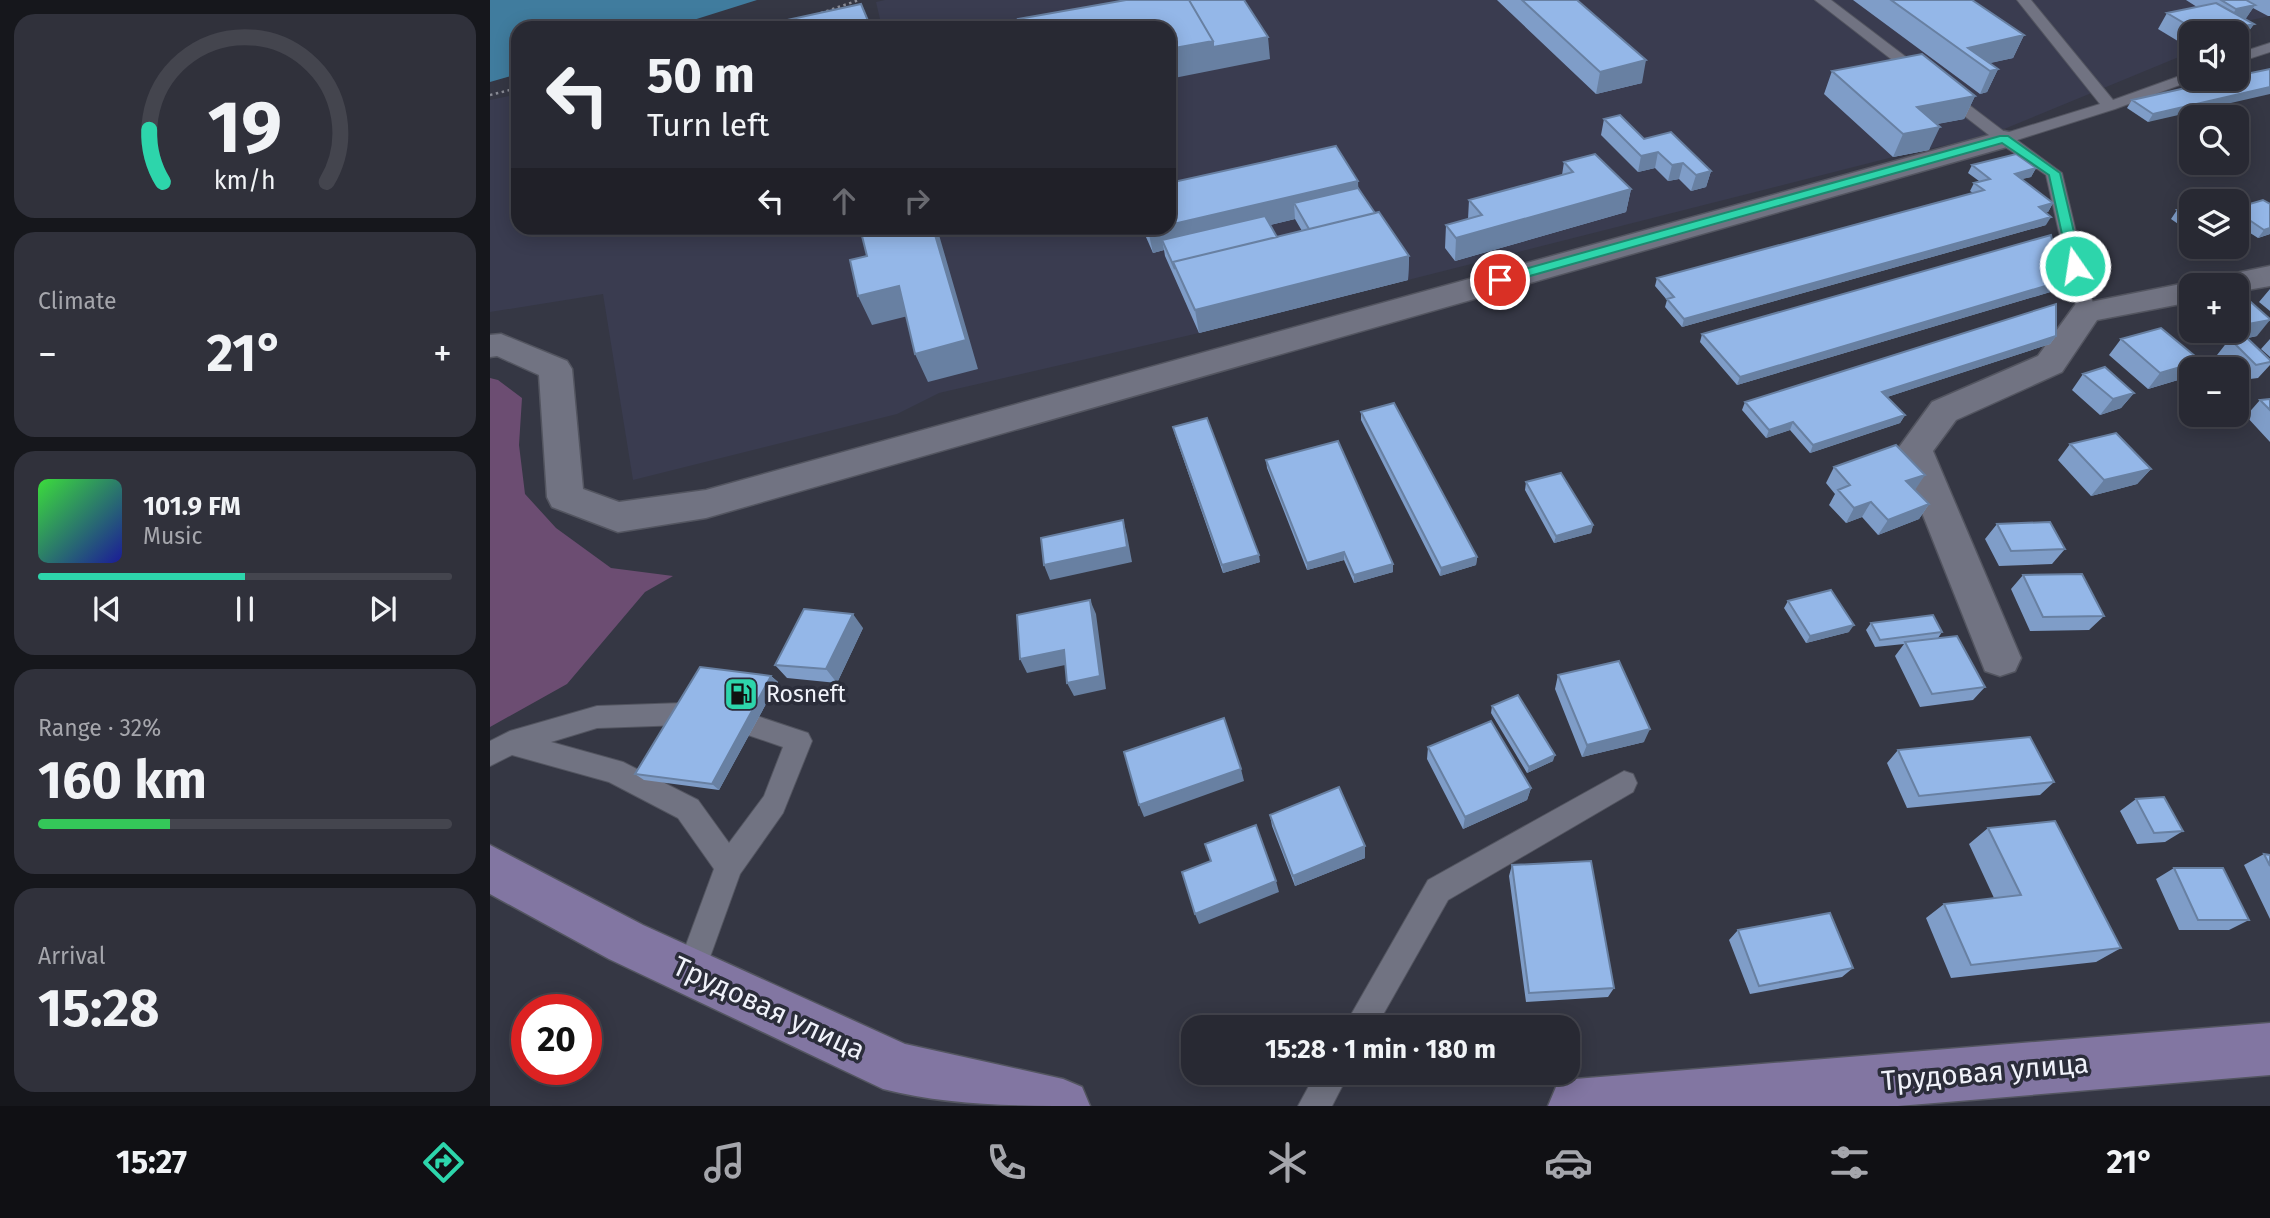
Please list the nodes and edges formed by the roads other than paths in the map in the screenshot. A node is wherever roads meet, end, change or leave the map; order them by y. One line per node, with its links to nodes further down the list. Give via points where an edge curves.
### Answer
1 (1822, 0): 7 (lane)
2 (2024, 0): 6 (lane)
3 (2270, 47): 4 (lane)
4 (2249, 54)
5 (2179, 80): 6 (lane)
6 (2110, 106): 7 (lane)
7 (2004, 139): 11 (lane, via 2054,173); 12 (street, via 706,505 618,516 565,497 555,369 501,345)
8 (2270, 276): 9 (street)
9 (2249, 280)
10 (2179, 294): 11 (street)
11 (2086, 312): 13 (street, via 2050,364 1944,411 1914,450)
12 (490, 346)
13 (2000, 658)
14 (683, 714): 16 (lane, via 597,716)
15 (754, 726): 18 (lane, via 799,741 774,804)
16 (500, 748): 18 (lane, via 614,771 688,809)
17 (1625, 783): 21 (lane, via 1438,890)
18 (729, 866): 20 (lane)
19 (490, 869): 20 (main road, Трудовая улица)
20 (691, 972): 24 (main road, Трудовая улица, via 902,1070)
21 (1366, 1015)
22 (2270, 1049): 27 (main road, Трудовая улица)
23 (1326, 1085): 26 (lane)
24 (971, 1096): 25 (main road, Трудовая улица)
25 (1063, 1106)
26 (1314, 1106)
27 (1575, 1106)

